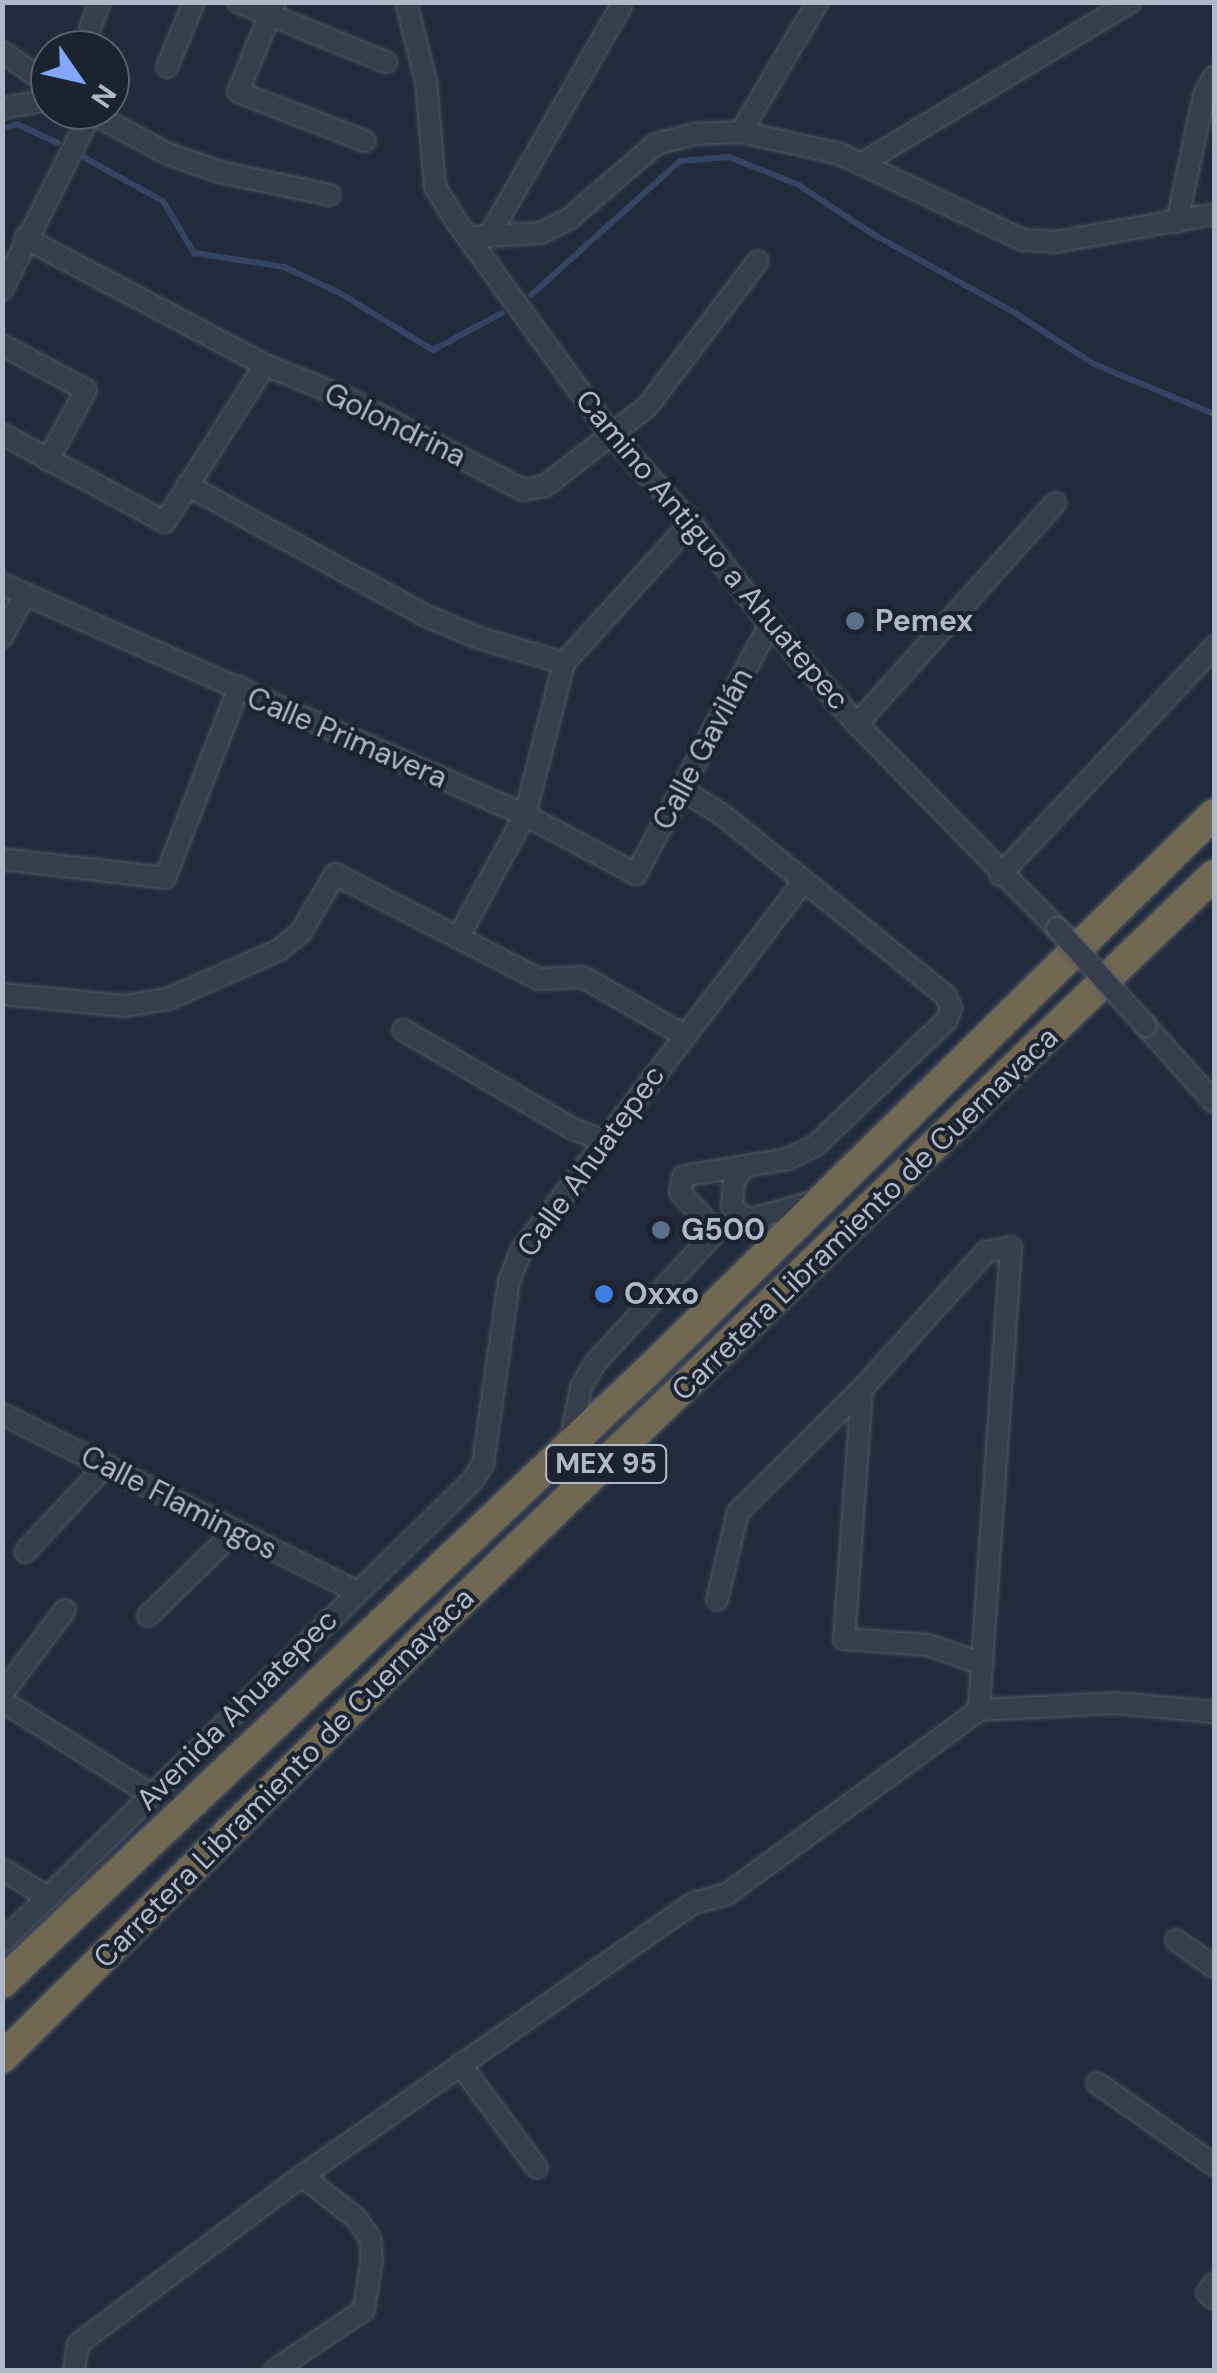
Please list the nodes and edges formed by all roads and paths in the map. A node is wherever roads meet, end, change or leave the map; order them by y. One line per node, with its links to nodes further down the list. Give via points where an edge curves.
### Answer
1 (100, 2): 9 (street)
2 (194, 2): 12 (street)
3 (238, 2): 8 (street)
4 (406, 2): 25 (street, Camino Antiguo a Ahuatepec, via 426,81 435,187)
5 (818, 2): 19 (street)
6 (1131, 2): 21 (street)
7 (620, 6): 25 (street)
8 (272, 8): 11 (street); 20 (street, via 238,92)
9 (90, 28)
10 (2, 52): 13 (street)
11 (386, 62)
12 (167, 67)
13 (30, 71)
14 (1214, 76): 24 (street)
15 (30, 103): 16 (street)
16 (2, 108)
17 (80, 130): 26 (street)
18 (123, 130): 22 (street, via 220,172)
19 (741, 132): 21 (street); 25 (street, via 656,144 570,218 541,233)
20 (365, 141)
21 (862, 164): 24 (street, via 1023,240 1056,242)
22 (330, 195)
23 (1214, 214): 24 (street)
24 (1177, 222)
25 (478, 237): 31 (street, Camino Antiguo a Ahuatepec)
26 (25, 238): 28 (street); 30 (street, Golondrina)
27 (758, 260): 31 (street, via 647,407)
28 (2, 290)
29 (2, 345): 33 (street, via 86,390)
30 (265, 365): 31 (street, Golondrina, via 349,399 524,490 545,486); 34 (street)
31 (610, 433): 36 (street, Camino Antiguo a Ahuatepec)
32 (2, 434): 33 (street)
33 (48, 460): 34 (street, via 165,522)
34 (187, 485): 42 (street, via 424,615)
35 (1054, 503): 44 (street)
36 (691, 523): 39 (street, Camino Antiguo a Ahuatepec); 42 (street)
37 (2, 584): 38 (street)
38 (24, 594): 40 (street); 43 (street)
39 (770, 624): 44 (street, Camino Antiguo a Ahuatepec); 45 (street, Calle Gavilán)
40 (2, 637)
41 (1214, 647): 50 (street)
42 (564, 663): 47 (street)
43 (239, 687): 47 (street, Calle Primavera); 48 (street, Calle Primavera, via 165,878)
44 (857, 724): 50 (street, Camino Antiguo a Ahuatepec)
45 (682, 790): 49 (street, Calle Gavilán); 52 (street)
46 (1214, 814): 60 (highway, Carretera Libramiento de Cuernavaca / MEX 95)
47 (525, 816): 49 (street, Calle Primavera); 53 (street)
48 (2, 858)
49 (636, 874)
50 (1000, 875): 57 (street, Camino Antiguo a Ahuatepec, bridge, via 1057,928)
51 (1214, 875): 83 (highway, Carretera Libramiento de Cuernavaca / MEX 95, via 434,1628)
52 (802, 882): 56 (street, Calle Ahuatepec); 59 (street, via 946,996 951,1008 947,1020 815,1146)
53 (458, 938): 54 (street, via 335,874 301,932 278,950 168,999 124,1006); 56 (street, via 538,980 584,977)
54 (2, 994)
55 (403, 1030): 58 (street)
56 (684, 1035): 58 (street, Calle Ahuatepec)
57 (1214, 1102)
58 (602, 1140): 65 (street, Calle Ahuatepec, via 521,1251 508,1282 483,1464)
59 (742, 1170): 60 (street, via 732,1207 748,1220); 63 (street, via 683,1176 680,1192 710,1224 712,1236 596,1362 581,1387)
60 (820, 1200): 63 (highway, Carretera Libramiento de Cuernavaca / MEX 95)
61 (862, 1389): 69 (street, via 738,1512); 72 (street, via 844,1638 928,1645); 72 (street, via 986,1252 1011,1247)
62 (2, 1414): 64 (street, Calle Flamingos)
63 (572, 1439): 82 (highway, Carretera Libramiento de Cuernavaca / MEX 95)
64 (106, 1465): 66 (street, Calle Flamingos); 67 (street)
65 (473, 1480): 68 (street, Avenida Ahuatepec)
66 (235, 1530): 68 (street, Calle Flamingos); 71 (street)
67 (25, 1552)
68 (356, 1592): 76 (street, Avenida Ahuatepec)
69 (717, 1600)
70 (65, 1610): 73 (street)
71 (148, 1616)
72 (983, 1664): 74 (street)
73 (2, 1697): 76 (street)
74 (979, 1710): 75 (street, via 1115,1703); 84 (street, via 728,1894 694,1904)
75 (1214, 1712)
76 (152, 1794): 78 (street, Avenida Ahuatepec)
77 (2, 1870): 78 (street)
78 (49, 1898): 80 (street, Avenida Ahuatepec)
79 (1176, 1940): 81 (street)
80 (2, 1942)
81 (1214, 1967)
82 (2, 1983)
83 (2, 2058)
84 (460, 2064): 87 (street); 88 (street)
85 (1097, 2082): 86 (street)
86 (1214, 2165)
87 (538, 2168)
88 (302, 2176): 91 (street, via 78,2344); 92 (street, via 356,2218 370,2238 372,2258 364,2310)
89 (1214, 2284): 90 (street, via 1207,2292)
90 (1214, 2298)
91 (74, 2370)
92 (275, 2370)

